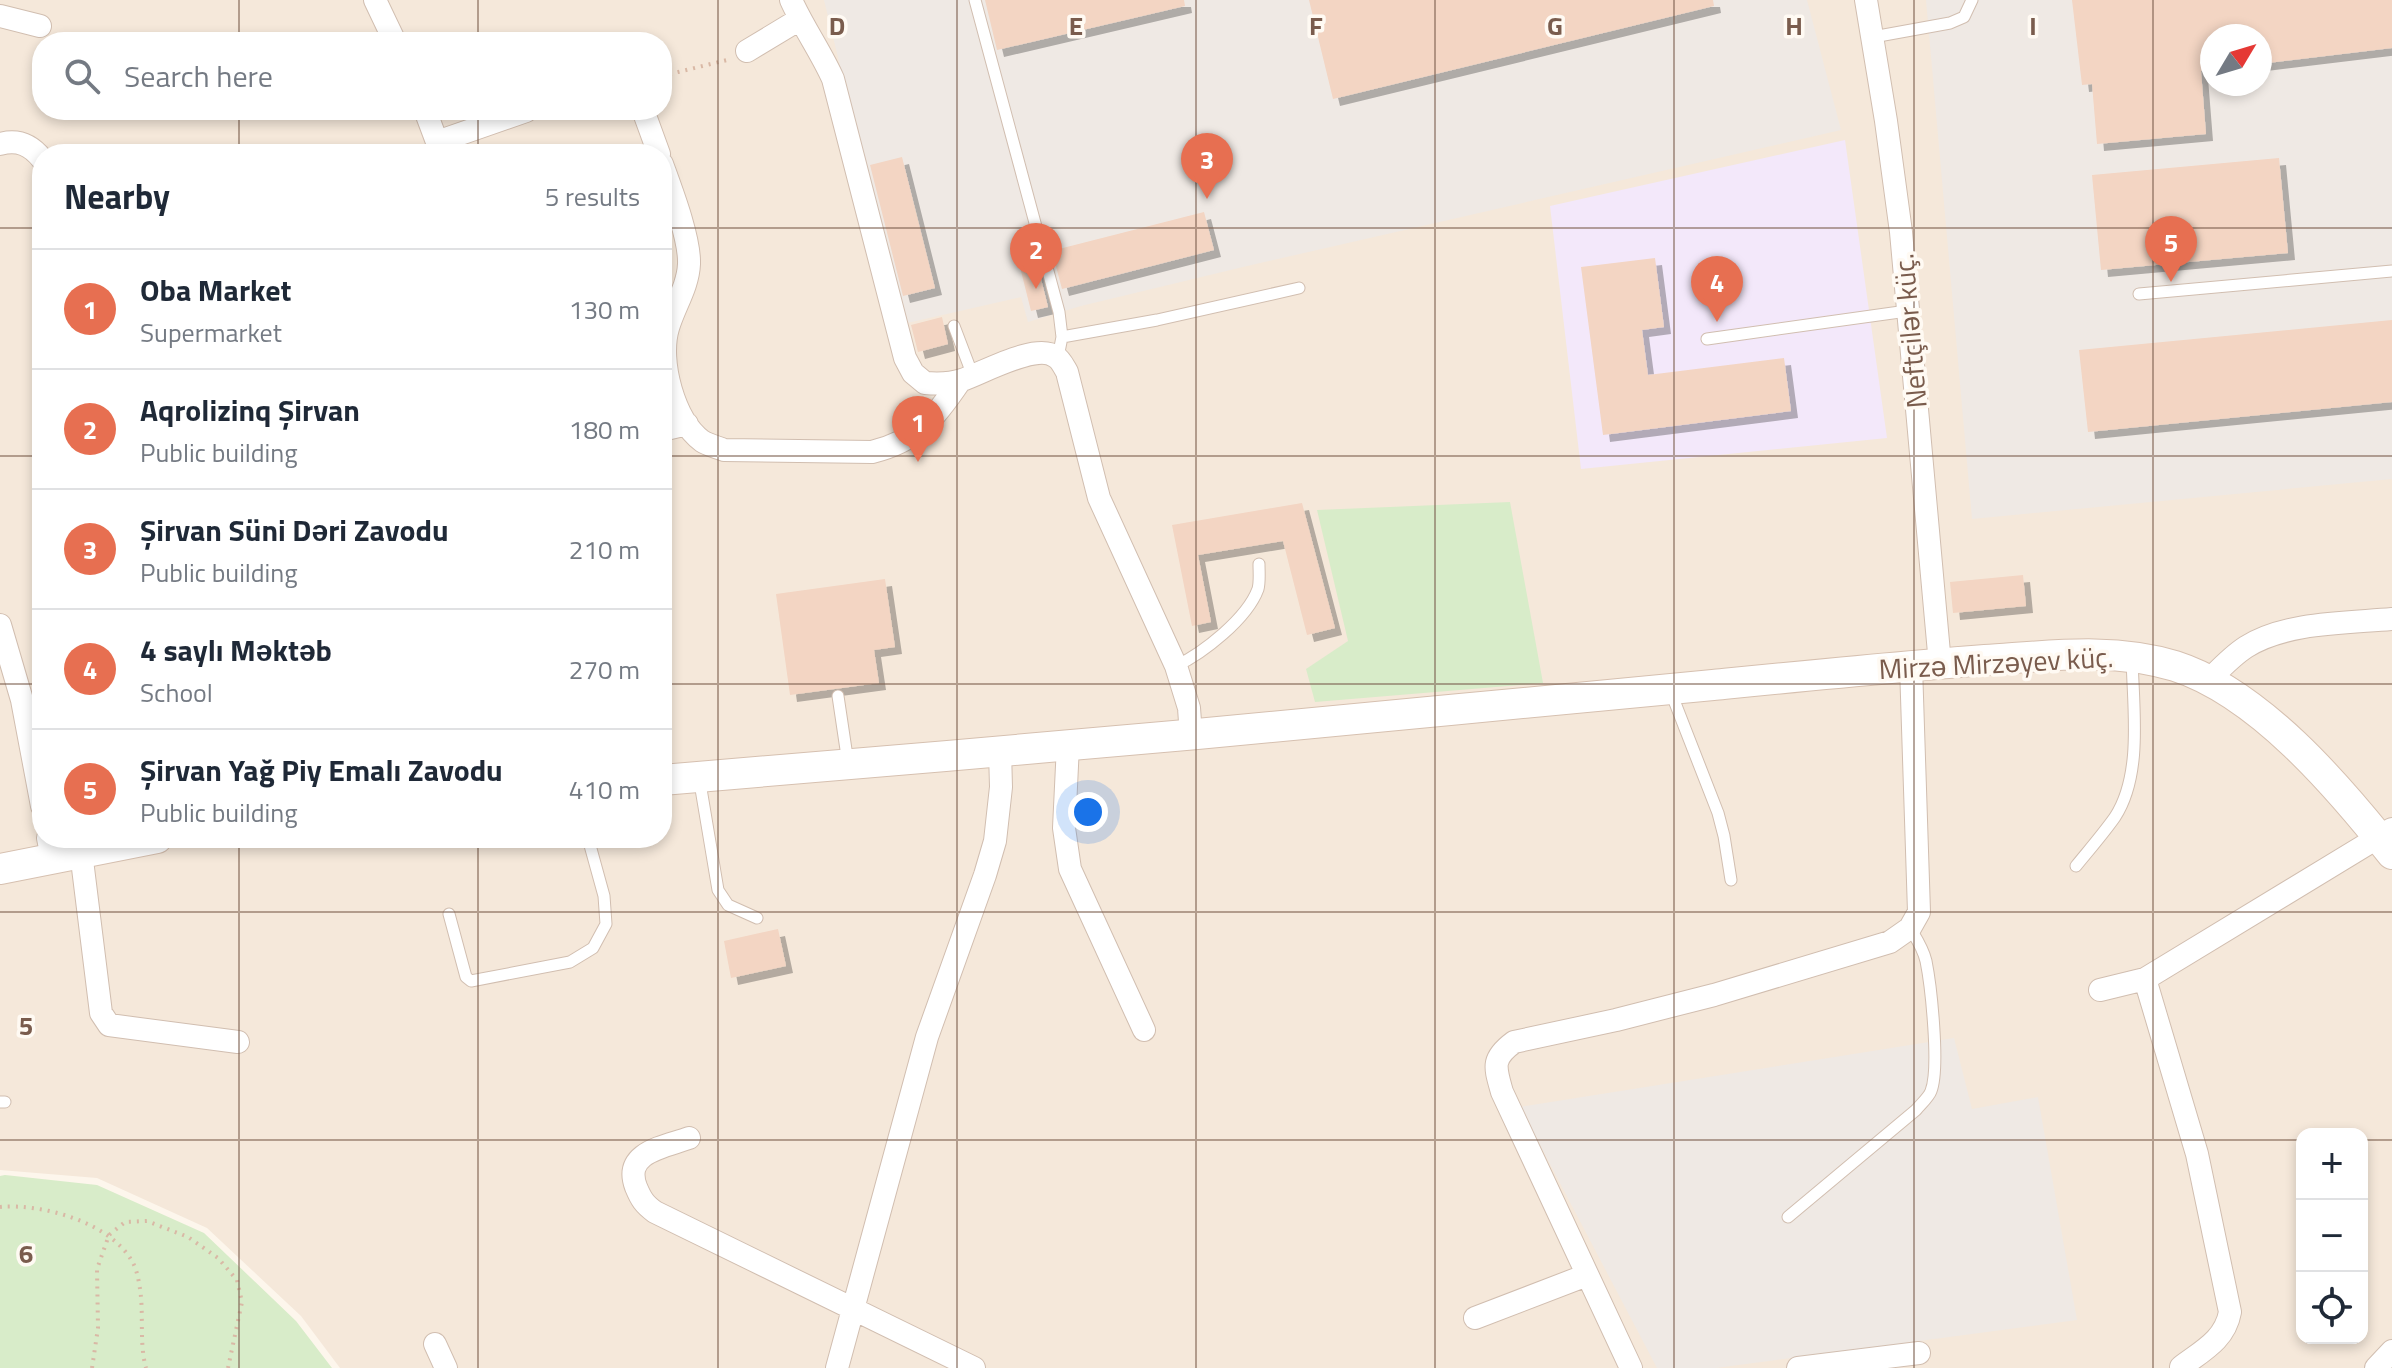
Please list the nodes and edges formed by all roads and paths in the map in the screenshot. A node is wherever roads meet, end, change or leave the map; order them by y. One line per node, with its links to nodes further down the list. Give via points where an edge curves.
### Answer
1 (975, 0): 28 (lane, via 1059,312)
2 (1866, 0): 9 (street, Neftçilər küç.)
3 (1972, 0): 9 (lane, via 1964,17 1950,23)
4 (378, 1): 8 (street)
5 (795, 10): 10 (street); 29 (street, via 833,79 905,358 925,383)
6 (0, 16): 7 (street)
7 (40, 26)
8 (391, 32)
9 (1873, 37): 24 (street, Neftçilər küç.)
10 (747, 51): 11 (path)
11 (672, 74)
12 (428, 120): 16 (street)
13 (505, 120): 17 (street)
14 (647, 120): 18 (street)
15 (0, 144): 19 (street, via 23,143)
16 (437, 144)
17 (448, 144)
18 (655, 144)
19 (32, 151)
20 (672, 196): 25 (street, via 689,263)
21 (2392, 271): 23 (lane)
22 (1299, 288): 28 (lane)
23 (2139, 294)
24 (1907, 311): 27 (lane); 37 (street, Neftçilər küç.)
25 (672, 318)
26 (954, 326): 29 (lane)
27 (1707, 339)
28 (1060, 347): 29 (street); 38 (street, via 1099,498)
29 (966, 378): 31 (street, via 917,433 872,452 724,450 702,441)
30 (672, 392): 31 (street)
31 (687, 424): 32 (street)
32 (672, 428)
33 (1259, 564): 38 (lane, via 1259,588 1245,609 1212,644)
34 (2392, 619): 39 (street, via 2277,634 2249,645)
35 (0, 625): 45 (street)
36 (2132, 657): 37 (main road, Mirzə Mirzəyev küç., via 2087,653); 39 (main road, Mirzə Mirzəyev küç.); 52 (lane, via 2134,759 2128,786 2116,815)
37 (1926, 665): 40 (main road, Mirzə Mirzəyev küç.); 57 (street, Neftçilər küç., via 1919,912)
38 (1176, 666): 42 (street)
39 (2209, 680): 49 (main road, Mirzə Mirzəyev küç., via 2297,747)
40 (1670, 689): 42 (main road, Mirzə Mirzəyev küç.); 54 (lane, via 1718,813)
41 (838, 696): 46 (lane)
42 (1191, 735): 43 (main road, Mirzə Mirzəyev küç.)
43 (1068, 745): 44 (main road, Mirzə Mirzəyev küç.); 60 (street, via 1064,828 1070,869)
44 (1000, 751): 46 (main road, Mirzə Mirzəyev küç.); 67 (street, via 995,841 927,1037)
45 (32, 753)
46 (848, 764): 47 (main road, Mirzə Mirzəyev küç.)
47 (699, 777): 48 (main road, Mirzə Mirzəyev küç.); 56 (lane, via 718,890 728,905)
48 (672, 779)
49 (2387, 840): 58 (street)
50 (591, 848): 55 (lane, via 606,924 593,948 570,962 471,981)
51 (60, 849): 53 (main road); 61 (street, via 101,1013 109,1025)
52 (2076, 866)
53 (0, 869)
54 (1731, 880)
55 (449, 914)
56 (757, 918)
57 (1910, 928): 64 (lane, via 1926,961 1935,1041 1931,1092); 66 (street, via 1890,942 1714,995 1514,1042 1501,1052 1495,1065 1502,1092)
58 (2145, 979): 59 (street); 72 (street, via 2197,1154 2230,1312 2228,1326 2217,1340)
59 (2100, 990)
60 (1144, 1030)
61 (238, 1042)
62 (689, 1138): 67 (street, via 640,1157 633,1166 642,1202)
63 (0, 1207): 65 (path, via 19,1205 77,1218)
64 (1788, 1217)
65 (109, 1235): 73 (path, via 97,1269); 74 (path, via 134,1264); 75 (path, via 125,1222 147,1221 188,1237 218,1258 237,1280 242,1302)
66 (1587, 1275): 68 (street); 79 (street)
67 (853, 1310): 77 (street); 78 (street)
68 (1475, 1318)
69 (435, 1344): 76 (street)
70 (2392, 1351): 81 (street)
71 (1919, 1353): 80 (street)
72 (2181, 1367)
73 (92, 1368)
74 (146, 1368)
75 (228, 1368)
76 (446, 1368)
77 (837, 1368)
78 (974, 1368)
79 (1631, 1368)
80 (1798, 1368)
81 (2376, 1368)

